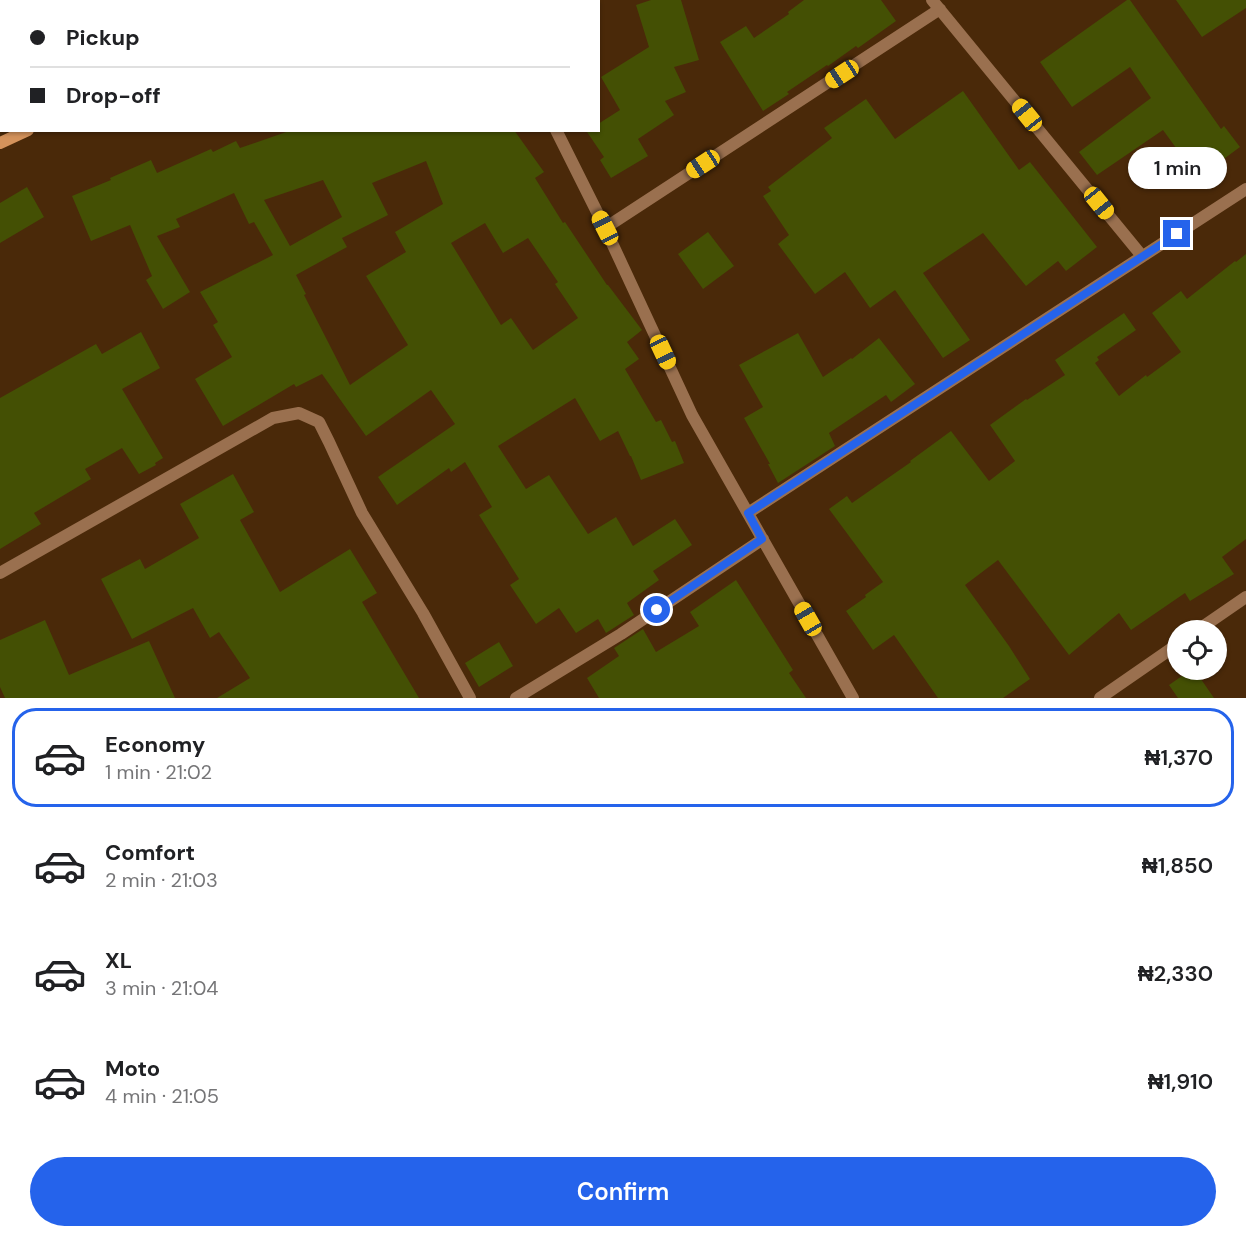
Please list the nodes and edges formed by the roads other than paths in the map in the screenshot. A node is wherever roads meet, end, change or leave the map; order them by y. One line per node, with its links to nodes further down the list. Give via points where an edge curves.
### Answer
1 (936, 5): 6 (street); 7 (street)
2 (24, 132): 4 (street)
3 (557, 132): 6 (street)
4 (0, 143)
5 (1246, 189): 7 (street)
6 (605, 228): 8 (street, via 692,415)
7 (1142, 256): 8 (street)
8 (748, 513): 9 (street)
9 (762, 539): 15 (street, via 621,634); 16 (street)
10 (0, 573): 14 (street, via 273,418 299,413 319,422 362,513)
11 (1246, 597): 12 (street)
12 (1213, 620)
13 (1167, 652): 17 (street)
14 (470, 698)
15 (516, 698)
16 (854, 698)
17 (1100, 698)

